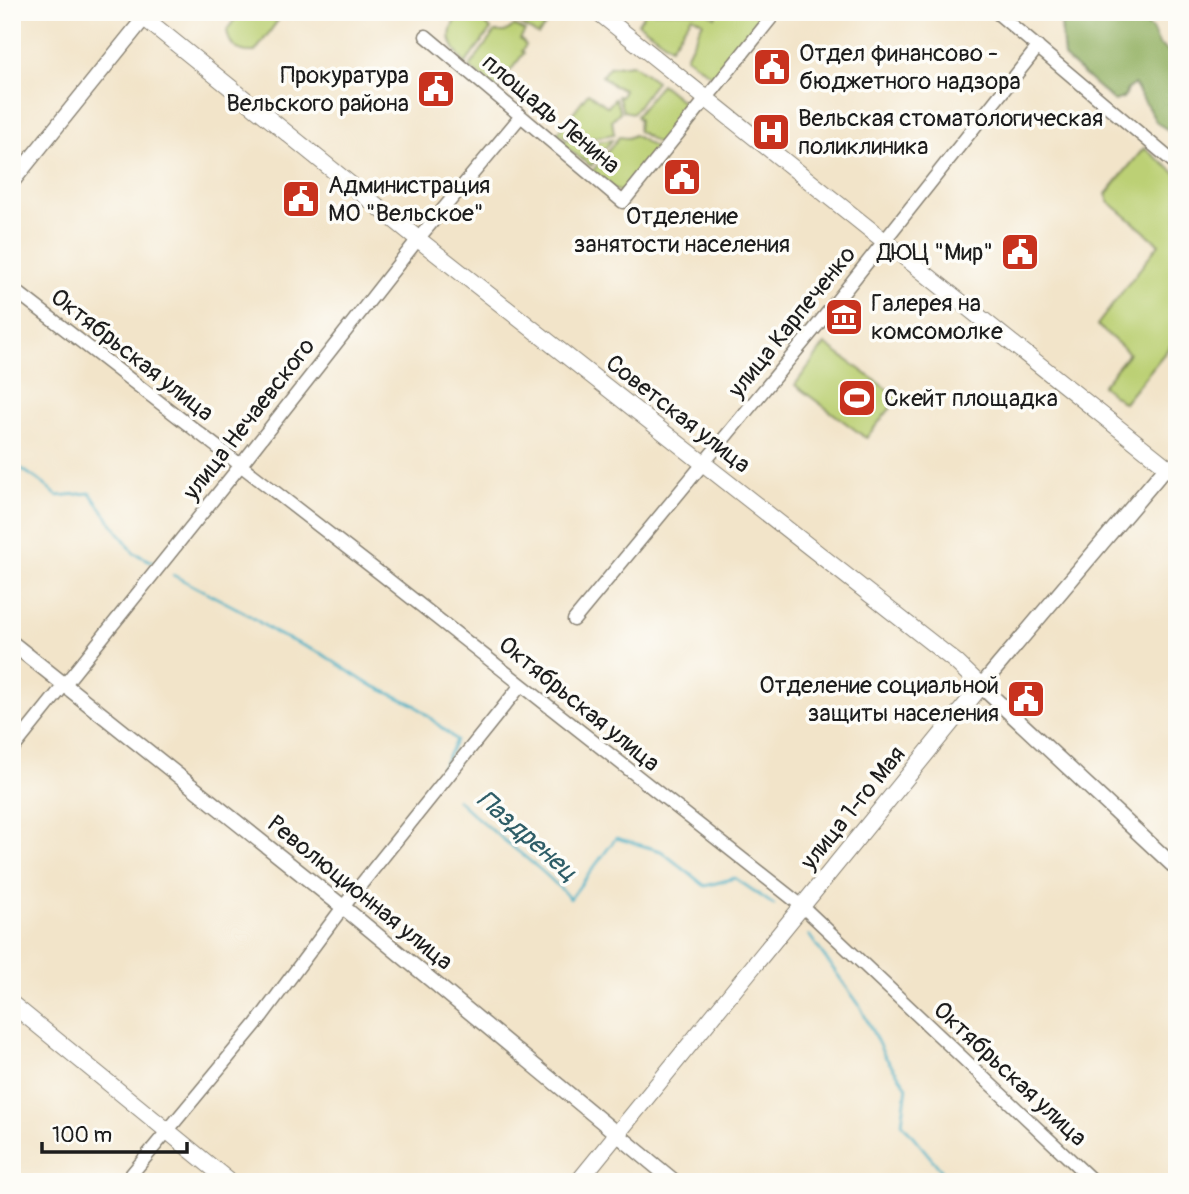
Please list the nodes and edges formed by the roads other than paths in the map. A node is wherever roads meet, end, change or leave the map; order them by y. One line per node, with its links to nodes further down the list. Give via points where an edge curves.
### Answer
1 (598, 12): 7 (main road)
2 (776, 12): 7 (street, площадь Ленина)
3 (996, 12): 6 (street)
4 (143, 14): 10 (street); 11 (main road, Советская улица)
5 (426, 36): 8 (street, площадь Ленина)
6 (1038, 47): 9 (street); 12 (street, улица Карпеченко)
7 (705, 100): 8 (street, площадь Ленина, via 623,202); 12 (main road)
8 (521, 116): 11 (street, улица Нечаевского)
9 (1177, 165)
10 (12, 182)
11 (418, 239): 14 (main road, Советская улица); 15 (street, улица Нечаевского)
12 (884, 241): 14 (street, улица Карпеченко); 16 (main road)
13 (12, 288): 15 (street, Октябрьская улица)
14 (705, 464): 17 (street, улица Карпеченко); 21 (main road, Советская улица)
15 (240, 466): 19 (street, улица Нечаевского); 20 (street, Октябрьская улица)
16 (1172, 471): 21 (street, улица 1-го Мая)
17 (574, 620)
18 (12, 643): 19 (street, Революционная улица)
19 (64, 684): 22 (street, улица Нечаевского); 25 (street, Революционная улица)
20 (521, 685): 24 (street, Октябрьская улица); 25 (street)
21 (981, 686): 23 (street, Советская улица); 24 (main road, улица 1-го Мая)
22 (12, 750)
23 (1177, 869)
24 (802, 906): 28 (main road, улица 1-го Мая); 33 (street, Октябрьская улица)
25 (343, 907): 27 (street); 28 (street, Революционная улица)
26 (12, 1004): 27 (main road)
27 (168, 1132): 29 (street); 30 (main road)
28 (617, 1133): 31 (main road, улица 1-го Мая); 32 (street, Революционная улица)
29 (125, 1182)
30 (230, 1182)
31 (578, 1182)
32 (675, 1182)
33 (1094, 1182)

